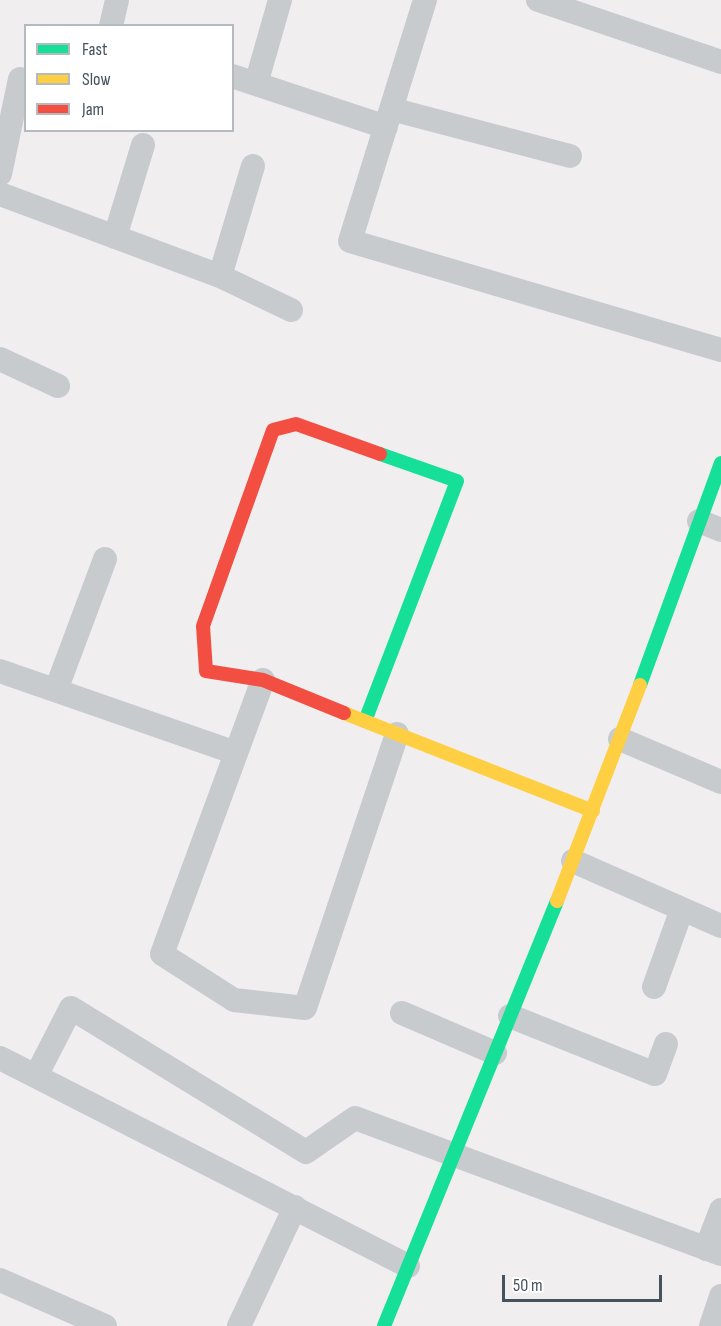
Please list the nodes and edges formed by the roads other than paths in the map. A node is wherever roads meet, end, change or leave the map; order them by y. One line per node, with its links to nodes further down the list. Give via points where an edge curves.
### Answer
1 (117, 0): 5 (street)
2 (280, 0): 9 (street)
3 (425, 0): 10 (street)
4 (538, 0): 6 (street)
5 (111, 24)
6 (721, 62)
7 (234, 77): 9 (street)
8 (20, 80): 14 (street)
9 (256, 84): 10 (street)
10 (389, 118): 12 (street); 19 (street, via 350,241)
11 (143, 145): 16 (street)
12 (570, 156)
13 (254, 166): 17 (street)
14 (0, 174)
15 (0, 194): 16 (street)
16 (115, 237): 17 (street)
17 (220, 276): 18 (street)
18 (291, 310)
19 (721, 350)
20 (0, 359): 21 (street)
21 (58, 386)
22 (721, 463): 23 (street)
23 (710, 525): 30 (street)
24 (105, 559): 27 (street)
25 (0, 670): 27 (street)
26 (263, 680): 28 (street); 28 (street, via 206,671 203,626 273,430 296,424 457,481); 31 (street)
27 (56, 690): 31 (street)
28 (365, 721): 29 (street)
29 (397, 734): 31 (street, via 305,1008 234,1000 162,954); 33 (street)
30 (620, 739): 32 (street); 33 (street)
31 (236, 753)
32 (721, 782)
33 (593, 811): 34 (street)
34 (573, 861): 35 (street); 39 (street)
35 (682, 909): 36 (street); 37 (street)
36 (721, 926)
37 (654, 987)
38 (402, 1013): 41 (street)
39 (510, 1016): 40 (street, via 655,1074); 41 (street)
40 (666, 1044)
41 (495, 1053): 44 (street)
42 (0, 1058): 43 (street)
43 (36, 1076): 44 (street, via 71,1008 306,1152 355,1118); 45 (street)
44 (453, 1155): 47 (street); 48 (street)
45 (295, 1207): 48 (street); 52 (street)
46 (721, 1210): 47 (street)
47 (713, 1252)
48 (408, 1266): 53 (street)
49 (0, 1280): 51 (street)
50 (721, 1296): 54 (street)
51 (105, 1326)
52 (239, 1326)
53 (384, 1326)
54 (711, 1326)

